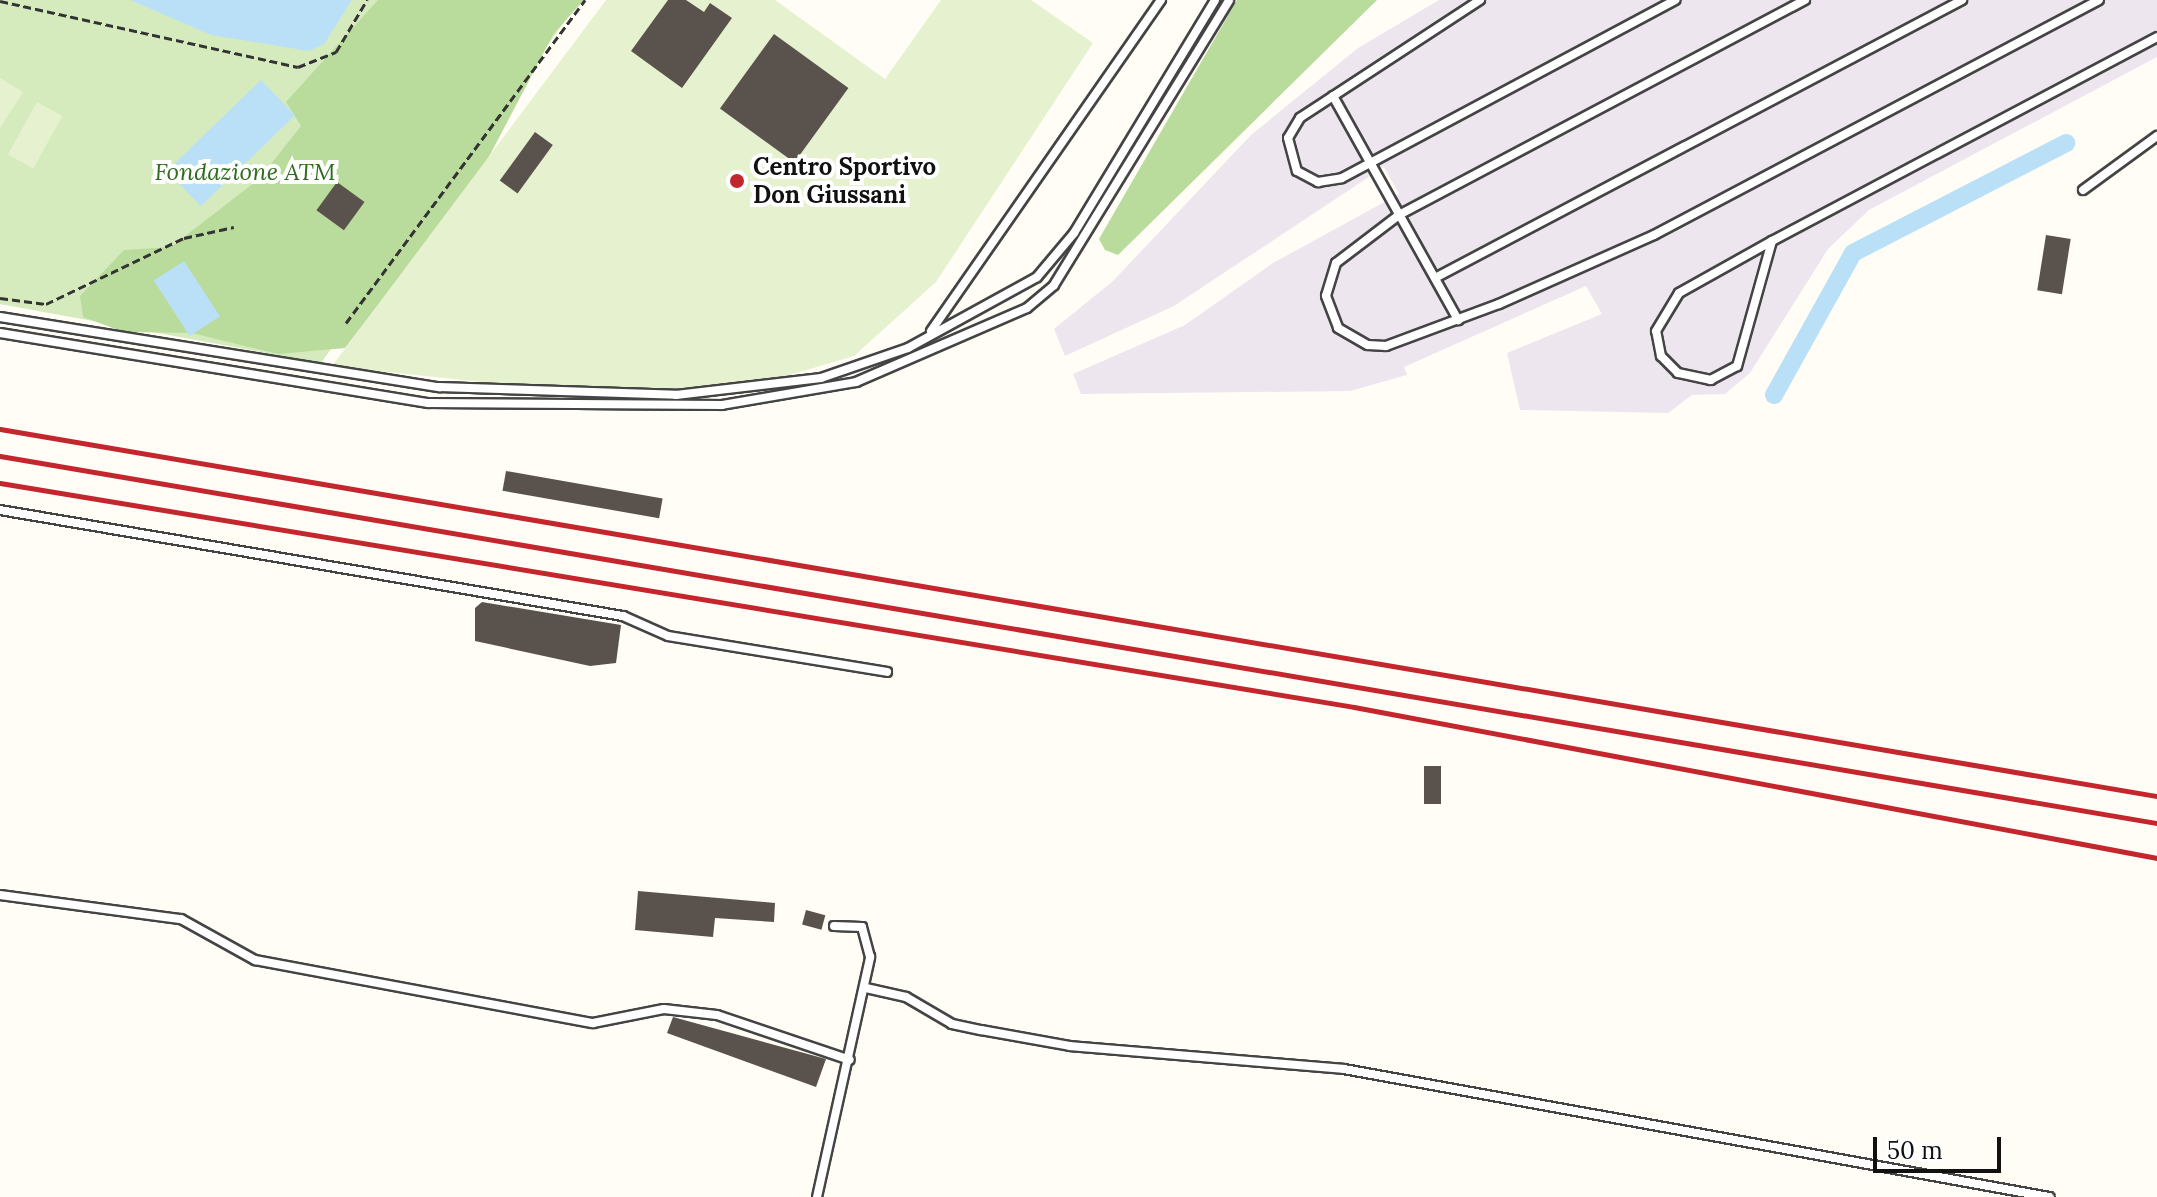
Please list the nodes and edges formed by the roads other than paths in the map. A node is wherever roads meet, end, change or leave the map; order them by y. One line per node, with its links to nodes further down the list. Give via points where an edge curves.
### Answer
1 (1161, 0): 20 (lane)
2 (1215, 0): 20 (lane, via 1056,258 1020,292)
3 (1229, 0): 19 (lane, via 1064,275 1027,308 856,382 722,405 428,403)
4 (1480, 0): 10 (lane)
5 (1676, 0): 12 (lane)
6 (1805, 0): 14 (lane)
7 (1962, 0): 16 (lane)
8 (2099, 0): 18 (lane, via 1654,235)
9 (2157, 37): 15 (lane)
10 (1333, 96): 12 (lane); 12 (lane, via 1292,127 1291,161 1307,178 1330,182)
11 (2157, 136): 13 (lane)
12 (1370, 163): 14 (lane)
13 (2083, 190)
14 (1399, 215): 16 (lane); 18 (lane, via 1336,263 1327,287 1330,313 1345,333 1368,345)
15 (1772, 241): 15 (lane, via 1737,366 1711,380 1678,373 1657,344 1667,304)
16 (1435, 278): 18 (lane)
17 (0, 317): 20 (lane, via 364,379 612,395 792,383 854,368)
18 (1458, 320)
19 (0, 333)
20 (925, 337)
21 (0, 510): 22 (lane, via 623,616 668,636)
22 (887, 672)
23 (0, 895): 26 (lane, via 181,919 255,960 593,1023 664,1009 704,1012)
24 (834, 926): 25 (lane, via 862,927 870,957)
25 (866, 988): 26 (lane); 28 (lane, via 914,999 952,1024 981,1030 1081,1047 1344,1069)
26 (850, 1060): 27 (lane)
27 (817, 1197)
28 (2049, 1197)

